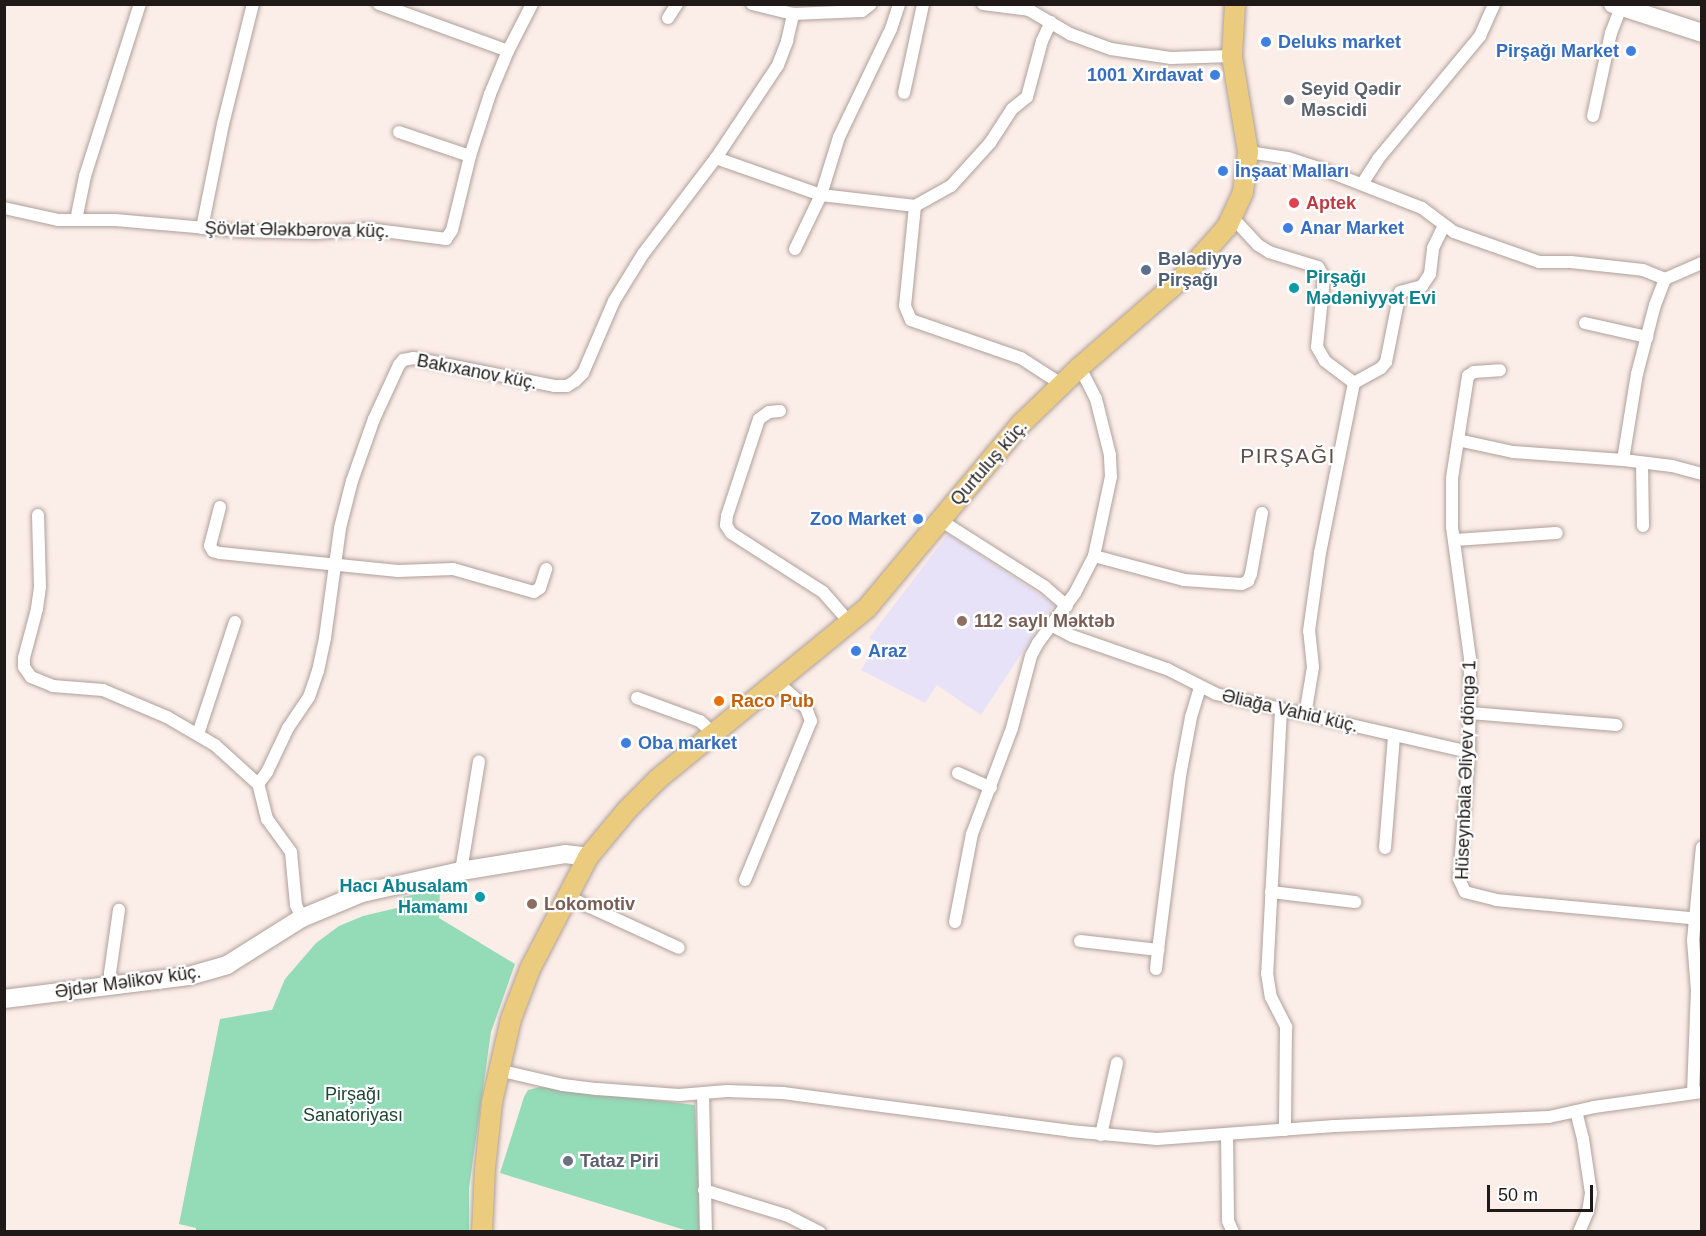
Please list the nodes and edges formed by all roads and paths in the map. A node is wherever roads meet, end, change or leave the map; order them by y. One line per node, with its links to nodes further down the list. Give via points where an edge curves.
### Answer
1 (140, 4): 31 (street, via 85,176)
2 (253, 4): 33 (street, via 222,124)
3 (379, 4): 18 (street)
4 (532, 4): 18 (street, Şövlət Ələkbərova küç.)
5 (677, 4): 15 (street)
6 (752, 4): 14 (street)
7 (871, 4): 14 (street, via 862,11)
8 (899, 4): 27 (street, via 839,137)
9 (923, 4): 20 (street)
10 (983, 4): 16 (street, via 1018,7)
11 (1235, 4): 19 (main road, Qurtuluş küç.)
12 (1494, 4): 26 (street, via 1480,36 1378,159)
13 (1618, 5): 17 (street); 21 (street)
14 (793, 14): 25 (street, Bakıxanov küç., via 778,65)
15 (668, 18)
16 (1051, 22): 19 (street, via 1087,42 1141,55); 28 (street, via 1027,97 951,186)
17 (1701, 33)
18 (508, 51): 24 (street, Şövlət Ələkbərova küç.)
19 (1232, 56): 23 (main road, Qurtuluş küç.)
20 (904, 93)
21 (1593, 116)
22 (399, 132): 24 (street)
23 (1248, 152): 26 (street, via 1303,161); 30 (main road, Qurtuluş küç., via 1243,192)
24 (470, 156): 33 (street, Şövlət Ələkbərova küç., via 452,230 446,239 368,229 316,233)
25 (716, 158): 27 (street); 56 (street, Bakıxanov küç., via 643,254 614,301 583,373 575,381 567,386 554,386 413,358 399,364 352,481)
26 (1362, 184): 32 (street, via 1422,208)
27 (821, 195): 28 (street); 34 (street)
28 (915, 206): 42 (street, via 905,306 911,320 1021,358)
29 (4, 208): 31 (street, Şövlət Ələkbərova küç.)
30 (1232, 218): 39 (main road, Qurtuluş küç., via 1215,243 1179,281); 41 (street, via 1269,252 1318,267 1324,278 1317,347 1325,361)
31 (76, 220): 33 (street, Şövlət Ələkbərova küç.)
32 (1444, 225): 36 (street, via 1471,239 1539,262 1643,270); 41 (street, via 1433,248 1430,274 1422,286 1400,292 1386,362)
33 (202, 228)
34 (795, 249)
35 (1701, 263): 36 (street)
36 (1665, 279): 38 (street)
37 (1584, 323): 38 (street)
38 (1647, 337): 45 (street)
39 (1080, 367): 42 (main road, Qurtuluş küç.); 55 (street, via 1096,399 1110,455 1111,477)
40 (1500, 370): 44 (street, Hüseynbala Əliyev döngə 1, via 1468,376)
41 (1354, 383): 67 (street, via 1320,552 1309,631 1313,667)
42 (1061, 384): 51 (main road, Qurtuluş küç., via 1005,442)
43 (780, 411): 60 (street, via 759,419 726,525 731,533 822,592)
44 (1458, 441): 45 (street, via 1513,453); 54 (street, Hüseynbala Əliyev döngə 1, via 1452,479)
45 (1623, 460): 46 (street)
46 (1642, 463): 47 (street); 52 (street)
47 (1701, 474)
48 (220, 507): 56 (street, via 210,540 213,551)
49 (1262, 513): 55 (street, via 1251,574 1242,584 1184,580)
50 (38, 515): 69 (street, via 40,587 24,658 24,667 31,677 53,686 103,690)
51 (940, 520): 58 (street, via 1045,587); 60 (main road, Qurtuluş küç., via 879,595)
52 (1643, 526)
53 (1557, 533): 54 (street)
54 (1454, 540): 66 (street, Hüseynbala Əliyev döngə 1, via 1468,633)
55 (1094, 556): 58 (street)
56 (335, 566): 57 (street, via 398,571 453,569 534,592 540,588); 75 (street, Bakıxanov küç., via 326,638 309,697)
57 (546, 569)
58 (1067, 606): 61 (street)
59 (234, 622): 69 (street)
60 (850, 622): 62 (main road, Qurtuluş küç.)
61 (1051, 625): 63 (street, Əliağa Vahid küç., via 1167,669); 76 (street, via 1024,675 1012,728)
62 (776, 681): 70 (main road, Qurtuluş küç.); 81 (street, via 806,708 811,720)
63 (1200, 687): 65 (street, Əliağa Vahid küç., via 1230,699); 91 (street, via 1180,776)
64 (637, 698): 70 (street, via 694,718)
65 (1281, 710): 67 (street, Əliağa Vahid küç.); 82 (street)
66 (1470, 713): 68 (street); 72 (street, Hüseynbala Əliyev döngə 1)
67 (1305, 715): 71 (street, Əliağa Vahid küç.)
68 (1617, 725)
69 (198, 734): 75 (street)
70 (713, 734): 79 (main road, Qurtuluş küç., via 658,779)
71 (1394, 735): 72 (street, Əliağa Vahid küç.); 78 (street)
72 (1468, 752): 87 (street, Hüseynbala Əliyev döngə 1, via 1459,879 1465,892 1496,900)
73 (479, 760): 80 (street)
74 (958, 773): 76 (street)
75 (258, 784): 86 (street, via 267,819 291,852 295,896)
76 (991, 788): 88 (street, via 972,834)
77 (1701, 847): 87 (street)
78 (1386, 848)
79 (588, 857): 80 (street, Əjdər Məlikov küç., via 565,854); 83 (main road, Qurtuluş küç.)
80 (461, 870): 86 (street, Əjdər Məlikov küç., via 362,893)
81 (745, 880)
82 (1271, 891): 84 (street); 100 (street, via 1267,973 1271,997 1286,1027)
83 (566, 896): 90 (street); 96 (main road, Qurtuluş küç., via 520,994)
84 (1355, 902)
85 (119, 910): 93 (street)
86 (302, 918): 93 (street, Əjdər Məlikov küç., via 227,965 189,976)
87 (1698, 919): 97 (street)
88 (955, 922)
89 (1080, 941): 91 (street)
90 (679, 948)
91 (1158, 950): 92 (street)
92 (1156, 969)
93 (111, 987): 94 (street, Əjdər Məlikov küç.)
94 (4, 999)
95 (1117, 1063): 101 (street)
96 (498, 1070): 98 (street, via 597,1089 661,1095); 104 (main road, Qurtuluş küç., via 486,1159)
97 (1697, 1092): 99 (street)
98 (704, 1093): 101 (street, via 783,1093); 103 (street)
99 (1576, 1111): 100 (street, via 1549,1117 1476,1122); 108 (street, via 1591,1193)
100 (1285, 1130): 102 (street)
101 (1101, 1135): 102 (street, via 1156,1139)
102 (1227, 1135): 107 (street, via 1228,1221)
103 (704, 1190): 105 (street); 106 (street, via 786,1215)
104 (483, 1232)
105 (706, 1232)
106 (820, 1232)
107 (1233, 1232)
108 (1579, 1232)

